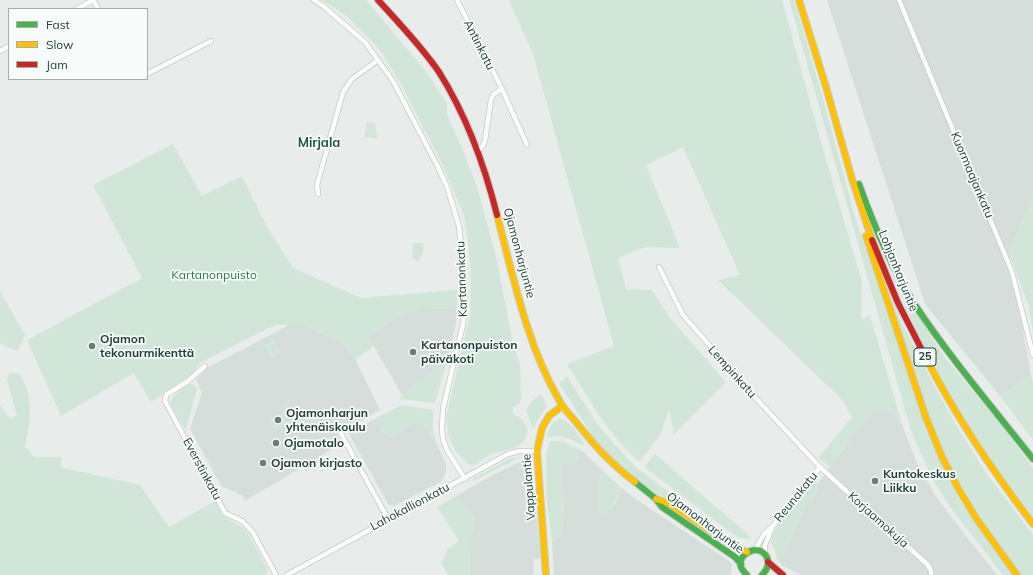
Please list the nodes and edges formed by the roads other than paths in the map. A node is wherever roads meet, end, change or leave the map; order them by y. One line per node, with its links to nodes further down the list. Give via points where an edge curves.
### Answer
1 (93, 0): 7 (street)
2 (314, 0): 9 (street, Kartanonkatu, via 365,42)
3 (378, 0): 14 (main road, Ojamonharjuntie, via 418,44 439,73 466,123)
4 (457, 0): 11 (street, Antinkatu)
5 (798, 0): 12 (main road, Lohjanharjuntie / 25)
6 (899, 0): 18 (street, Kuormaajankatu, via 1006,257)
7 (79, 8)
8 (211, 41): 10 (street)
9 (378, 60): 16 (street, via 352,79 343,92 317,185); 25 (street, Kartanonkatu, via 393,81 438,168 459,226 464,310 462,331 443,409 442,429 447,450)
10 (148, 73)
11 (502, 89): 13 (street, Antinkatu); 14 (street, via 494,94 485,141)
12 (837, 127): 15 (main road, Lohjanharjuntie / 25); 23 (main road, via 872,221 912,298 958,364)
13 (526, 145)
14 (477, 150): 20 (main road, Ojamonharjuntie, via 488,180 513,278 536,352)
15 (850, 173): 28 (main road, Lohjanharjuntie / 25, via 883,268 921,350 988,464); 43 (main road, via 862,226 934,438 964,498)
16 (318, 194)
17 (659, 267): 24 (street, Lempinkatu, via 683,315 691,325)
18 (1033, 355)
19 (205, 366): 36 (street, Everstinkatu, via 166,395 165,401 225,513 242,521 252,531)
20 (562, 406): 22 (main road, Vappulantie, via 549,416 542,428); 26 (main road, Ojamonharjuntie, via 615,467)
21 (339, 430): 27 (street)
22 (537, 451): 25 (street, Lahokallionkatu, via 508,454); 38 (main road, Vappulantie)
23 (1033, 459)
24 (820, 468): 29 (street, Reunakatu); 42 (street, Korjaamokuja, via 928,565)
25 (465, 478): 27 (street, Lahokallionkatu)
26 (656, 498): 31 (main road, Ojamonharjuntie); 34 (main road, Ojamonharjuntie, via 662,507 732,554)
27 (388, 519): 37 (street, Lahokallionkatu)
28 (1033, 524)
29 (773, 526): 30 (street, Reunakatu, via 764,534); 32 (street, Reunakatu, via 765,545)
30 (755, 550): 31 (main road); 32 (main road)
31 (747, 552): 34 (main road)
32 (765, 555): 33 (main road)
33 (768, 562): 35 (main road); 41 (main road)
34 (741, 564): 39 (main road)
35 (763, 574): 40 (main road)
36 (276, 575)
37 (286, 575)
38 (546, 575)
39 (747, 575)
40 (772, 575)
41 (783, 575)
42 (931, 575)
43 (1017, 575)

